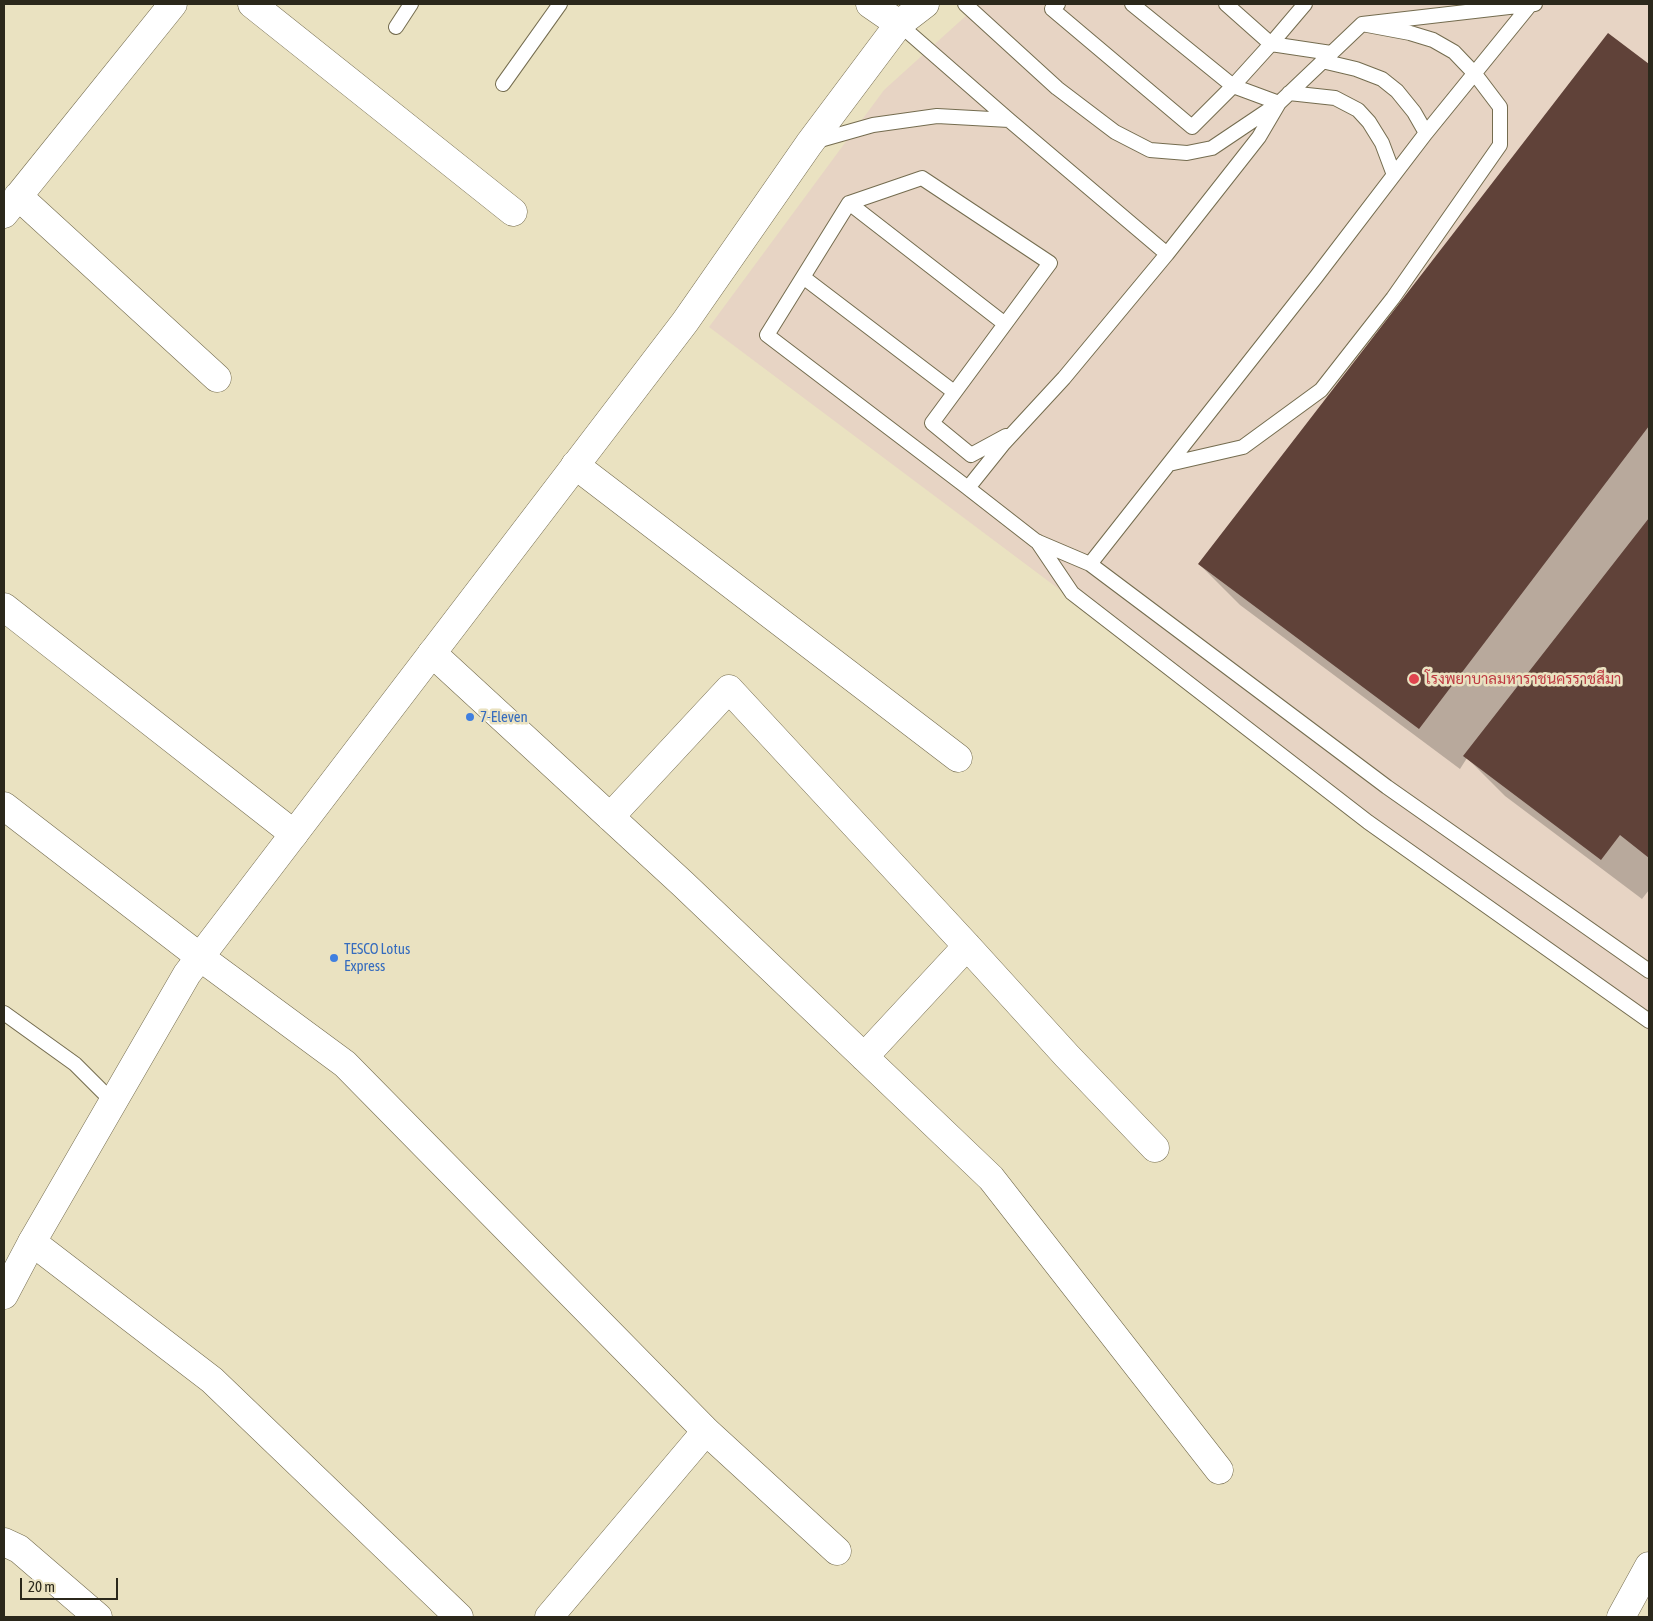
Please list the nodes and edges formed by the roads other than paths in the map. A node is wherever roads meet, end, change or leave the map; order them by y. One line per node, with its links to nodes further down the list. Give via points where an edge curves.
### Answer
1 (173, 4): 27 (street)
2 (252, 4): 28 (street)
3 (411, 4): 15 (lane)
4 (560, 4): 19 (lane)
5 (870, 4): 13 (street)
6 (925, 4): 13 (street)
7 (965, 4): 21 (lane, via 1057,88 1115,132 1150,150 1187,153 1212,148)
8 (1058, 4): 20 (lane, via 1052,9 1192,127)
9 (1132, 4): 20 (lane)
10 (1226, 4): 16 (lane)
11 (1305, 4): 16 (lane)
12 (1532, 4): 14 (lane); 18 (lane)
13 (899, 24): 22 (lane); 24 (street)
14 (1362, 24): 17 (lane); 18 (lane, via 1433,40 1454,52)
15 (396, 28)
16 (1271, 44): 17 (lane); 20 (lane)
17 (1326, 57): 21 (lane); 23 (lane, via 1382,79 1397,91)
18 (1475, 74): 23 (lane); 35 (lane, via 1500,108 1500,145 1393,298 1322,390 1244,447)
19 (503, 84)
20 (1233, 86): 21 (lane)
21 (1284, 98): 25 (lane, via 1335,98 1358,110 1382,142); 29 (lane, via 1259,137)
22 (1009, 120): 24 (lane, via 937,116 874,125); 29 (lane)
23 (1426, 133): 25 (lane)
24 (809, 144): 36 (street, via 685,322)
25 (1394, 175): 35 (lane)
26 (849, 202): 30 (lane); 31 (lane); 31 (lane, via 922,178 1050,263)
27 (11, 205): 32 (street)
28 (513, 212)
29 (1167, 254): 34 (lane, via 1064,378)
30 (803, 277): 33 (lane); 37 (lane, via 766,335)
31 (1005, 324): 33 (lane)
32 (218, 378)
33 (954, 392): 34 (lane, via 932,423 971,455)
34 (1016, 430): 37 (lane)
35 (1168, 464): 39 (lane)
36 (575, 465): 41 (street); 42 (street)
37 (968, 488): 38 (lane)
38 (1036, 541): 39 (lane); 50 (lane, via 1072,593 1368,822)
39 (1090, 564): 48 (lane, via 1387,787)
40 (4, 607): 45 (street)
41 (432, 653): 44 (street); 45 (street)
42 (958, 758)
43 (4, 806): 47 (street)
44 (610, 817): 46 (street, via 729,689); 51 (street)
45 (294, 834): 47 (street)
46 (968, 946): 51 (street); 53 (street, via 1066,1056)
47 (200, 957): 52 (street, via 187,974); 56 (street, via 345,1064)
48 (1649, 971)
49 (4, 1013): 52 (lane, via 75,1064)
50 (1649, 1021)
51 (864, 1056): 57 (street, via 991,1178)
52 (114, 1102): 54 (street)
53 (1155, 1148)
54 (32, 1242): 55 (street); 62 (street, via 212,1380)
55 (4, 1295)
56 (706, 1431): 59 (street); 63 (street)
57 (1219, 1470)
58 (4, 1542): 61 (street, via 19,1549)
59 (837, 1551)
60 (1649, 1566): 64 (street)
61 (98, 1617)
62 (459, 1617)
63 (549, 1617)
64 (1621, 1617)

